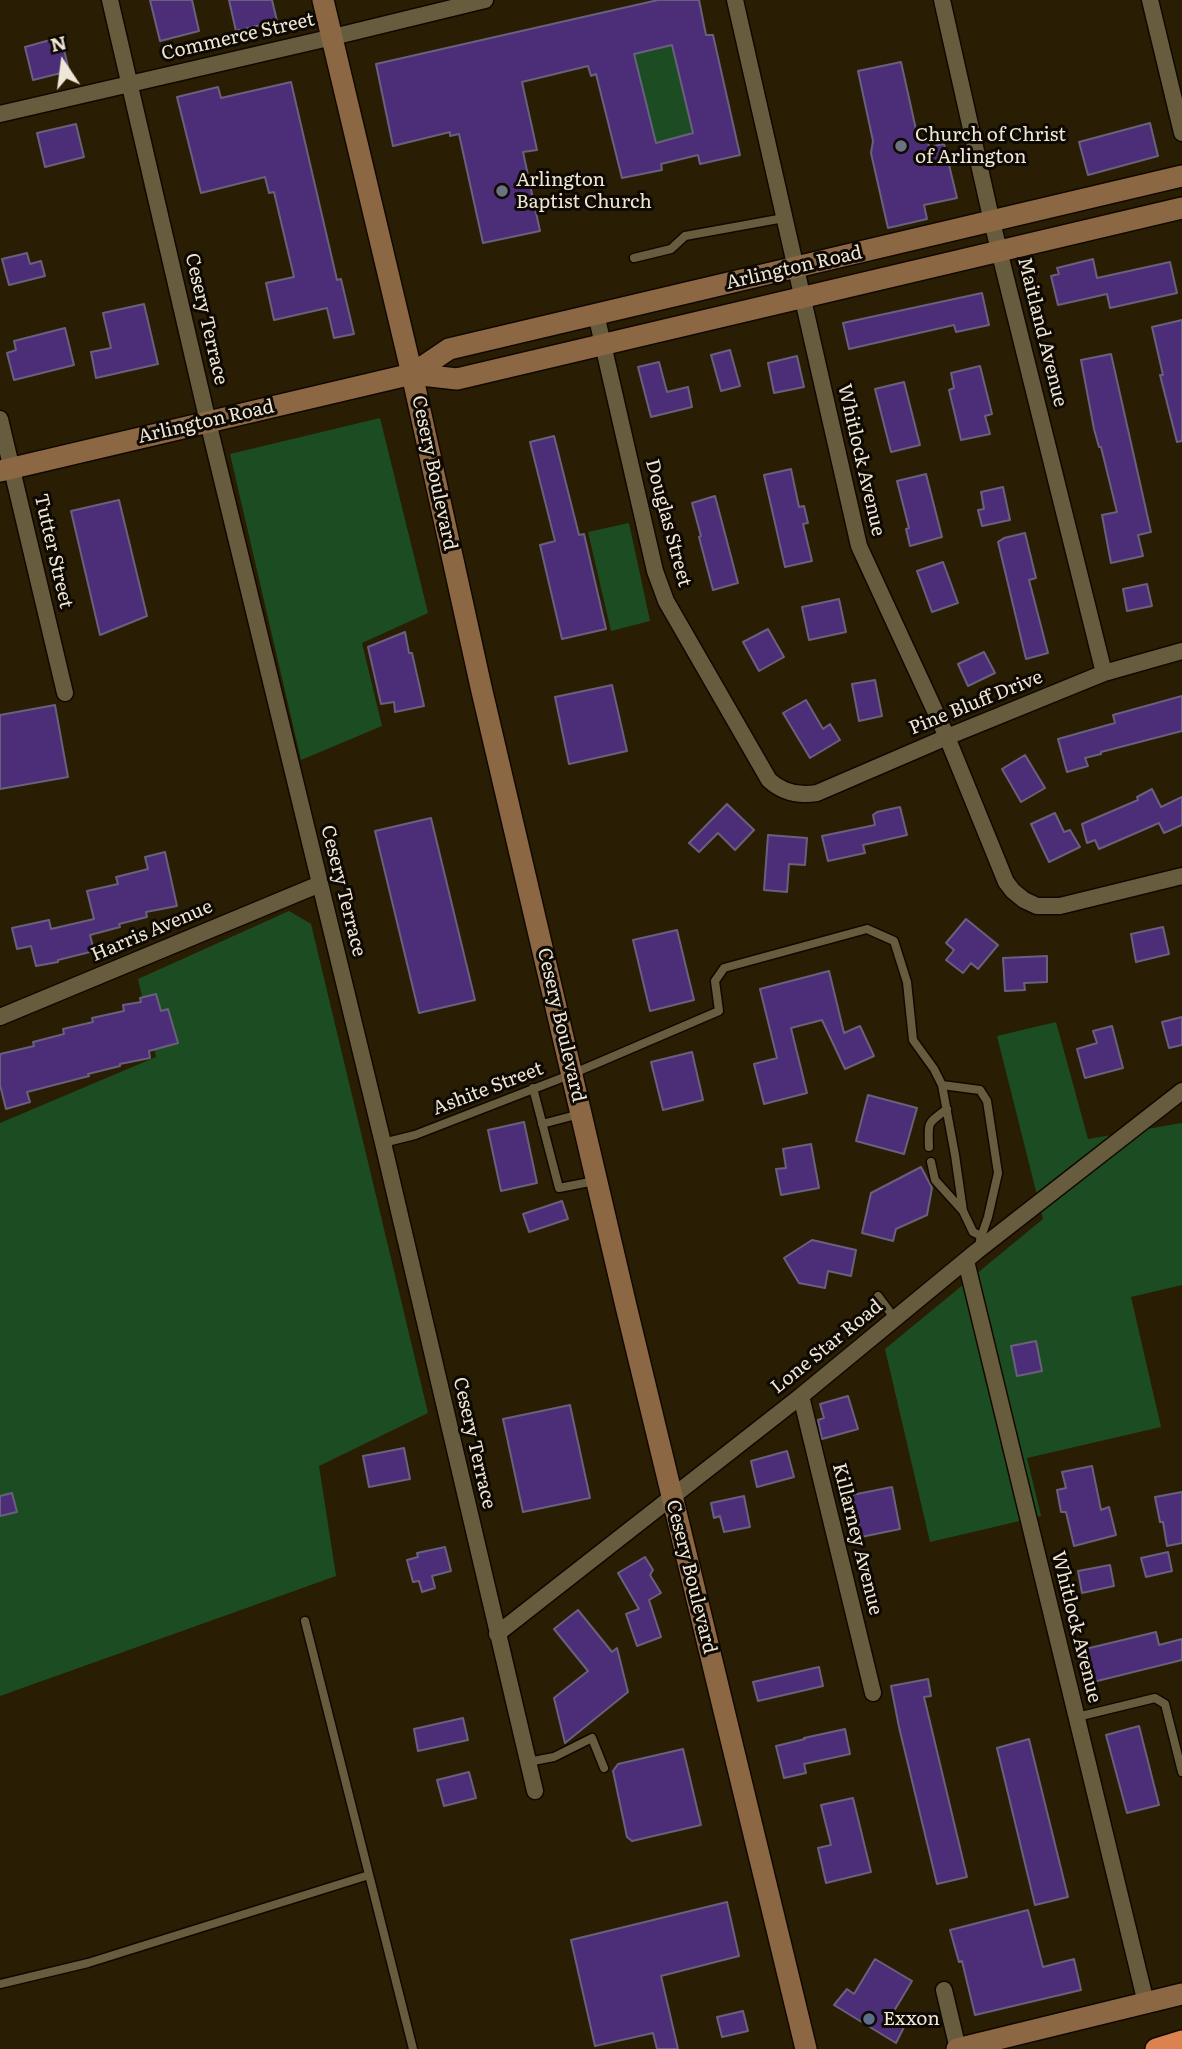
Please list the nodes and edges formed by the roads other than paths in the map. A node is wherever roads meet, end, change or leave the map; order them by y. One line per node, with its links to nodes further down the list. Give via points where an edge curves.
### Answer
1 (110, 0): 8 (street, Cesery Terrace)
2 (323, 0): 7 (main road, Cesery Boulevard)
3 (485, 0): 7 (street, Commerce Street)
4 (735, 0): 13 (street, Whitlock Avenue)
5 (942, 0): 14 (street, Maitland Avenue)
6 (1150, 0): 10 (street)
7 (333, 37): 8 (street, Commerce Street); 21 (main road, Cesery Boulevard)
8 (130, 83): 9 (street, Commerce Street); 23 (street, Cesery Terrace)
9 (0, 114)
10 (1182, 133)
11 (1182, 176): 14 (main road, Arlington Road)
12 (1182, 208): 15 (main road, Arlington Road)
13 (784, 218): 16 (lane, via 685,236 671,249); 17 (street, Whitlock Avenue)
14 (992, 222): 15 (street, Maitland Avenue); 17 (main road, Arlington Road)
15 (1000, 251): 18 (main road, Arlington Road); 26 (street, Maitland Avenue)
16 (634, 258)
17 (795, 268): 18 (street, Whitlock Avenue); 19 (main road, Arlington Road)
18 (803, 296): 20 (main road, Arlington Road); 28 (street, Whitlock Avenue, via 859,546)
19 (596, 314): 20 (street, Douglas Street); 21 (main road, Arlington Road, via 449,349)
20 (603, 345): 21 (main road, Arlington Road, via 457,379); 29 (street, Douglas Street, via 655,571 666,601 768,780)
21 (412, 374): 23 (main road, Arlington Road); 33 (main road, Cesery Boulevard)
22 (0, 419): 24 (street, Tutter Street)
23 (208, 422): 24 (main road, Arlington Road); 31 (street, Cesery Terrace)
24 (6, 469): 27 (street, Tutter Street)
25 (1182, 651): 26 (street, Pine Bluff Drive)
26 (1104, 673): 28 (street, Pine Bluff Drive)
27 (65, 693)
28 (947, 737): 29 (street, Pine Bluff Drive, via 817,793); 30 (street, Whitlock Avenue, via 1006,882 1024,900 1037,906 1060,906)
29 (788, 792)
30 (1182, 876)
31 (320, 884): 32 (street, Harris Avenue); 40 (street, Cesery Terrace)
32 (0, 1017)
33 (572, 1073): 34 (lane, Ashite Street, via 719,1011 715,981 724,968 867,929 894,942 907,982 913,1040); 35 (lane, Ashite Street); 38 (main road, Cesery Boulevard)
34 (942, 1085): 37 (lane); 45 (lane, via 980,1090 987,1101 998,1173 988,1217)
35 (533, 1088): 39 (lane); 40 (lane, Ashite Street, via 415,1135)
36 (1182, 1091): 45 (street, Lone Star Road)
37 (947, 1109): 41 (lane, via 928,1127); 44 (lane)
38 (582, 1114): 39 (lane); 43 (main road, Cesery Boulevard)
39 (542, 1124): 43 (lane, via 559,1188)
40 (383, 1143): 51 (street, Cesery Terrace)
41 (929, 1147)
42 (931, 1161): 44 (lane, via 935,1180)
43 (597, 1180): 49 (main road, Cesery Boulevard)
44 (963, 1211): 45 (lane)
45 (974, 1245): 47 (street, Lone Star Road); 53 (street, Whitlock Avenue)
46 (878, 1296): 47 (lane)
47 (895, 1319): 48 (street, Lone Star Road)
48 (801, 1396): 49 (street, Lone Star Road); 52 (street, Killarney Avenue)
49 (672, 1497): 51 (street, Lone Star Road); 65 (main road, Cesery Boulevard)
50 (305, 1622): 58 (lane)
51 (497, 1634): 54 (street, Cesery Terrace)
52 (873, 1693)
53 (1077, 1717): 56 (lane, via 1155,1698 1165,1704); 62 (street, Whitlock Avenue)
54 (528, 1762): 55 (lane, via 554,1757 592,1738); 57 (street, Cesery Terrace)
55 (604, 1768)
56 (1182, 1772)
57 (535, 1791)
58 (369, 1875): 59 (lane, via 88,1963); 64 (lane)
59 (0, 1984)
60 (944, 1990): 66 (street)
61 (1182, 1994): 62 (main road)
62 (1146, 2003): 66 (main road)
63 (1182, 2040): 67 (highway)
64 (413, 2049)
65 (806, 2049)
66 (957, 2049)
67 (1156, 2049)

